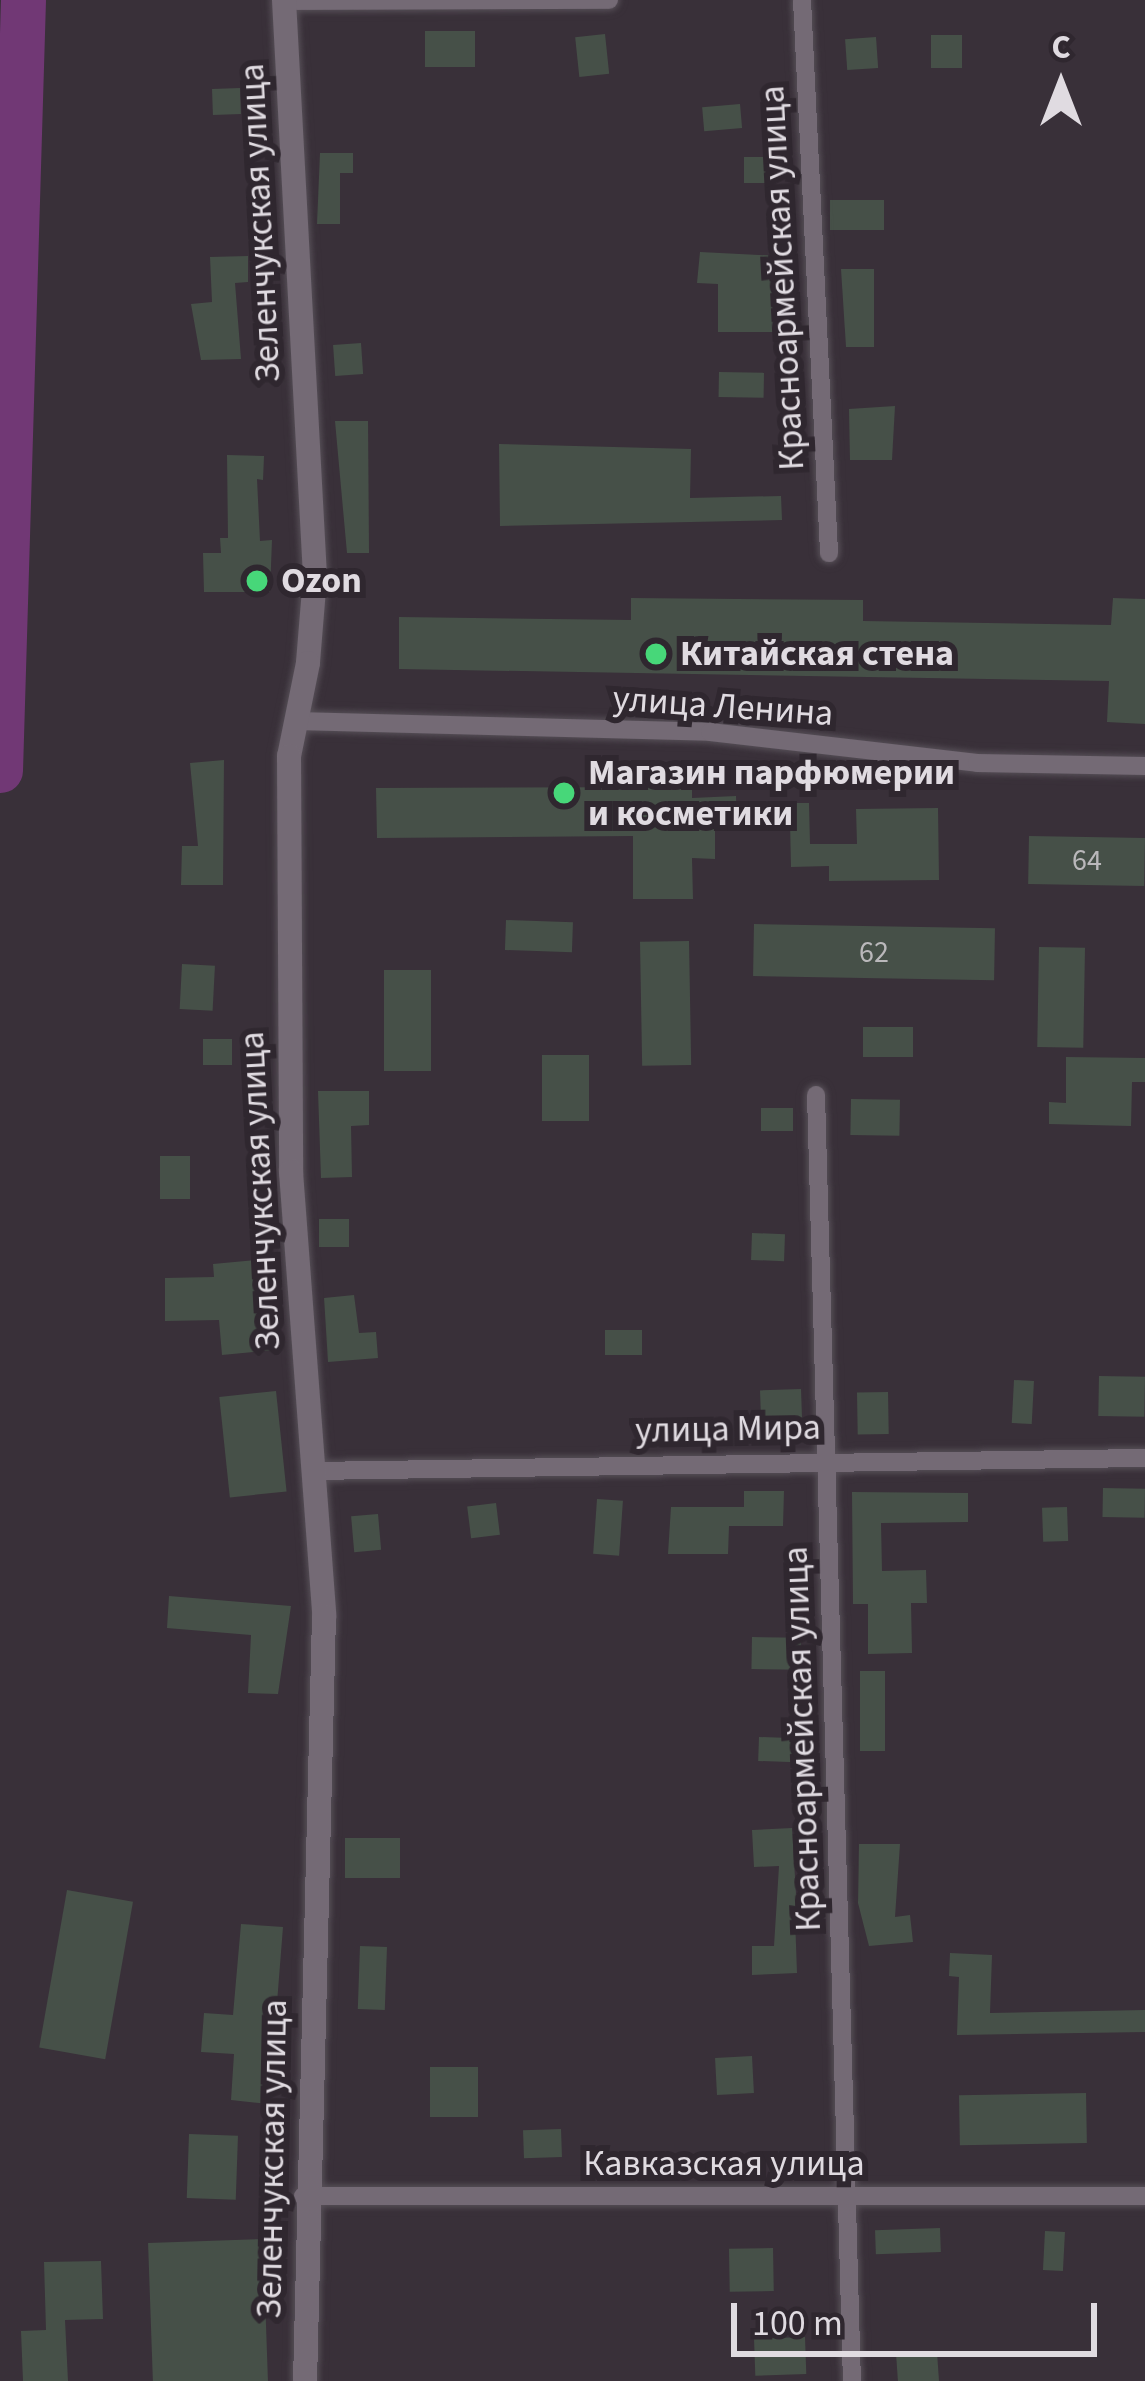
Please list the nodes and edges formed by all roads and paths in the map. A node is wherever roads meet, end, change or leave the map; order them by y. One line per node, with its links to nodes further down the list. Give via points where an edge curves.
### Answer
1 (608, 0): 3 (street)
2 (802, 0): 4 (street, Красноармейская улица)
3 (284, 1): 5 (street, Зеленчукская улица, via 315,577)
4 (829, 553)
5 (296, 721): 6 (street, улица Ленина, via 710,732 977,763); 10 (street, Зеленчукская улица, via 284,884 291,1172)
6 (1145, 766)
7 (816, 1095): 9 (street, Красноармейская улица)
8 (1145, 1458): 9 (street, улица Мира)
9 (826, 1459): 10 (street, улица Мира); 13 (street, Красноармейская улица)
10 (313, 1471): 11 (street, Зеленчукская улица, via 324,1616)
11 (304, 2196): 13 (street, Кавказская улица); 14 (street, Зеленчукская улица)
12 (1145, 2196): 13 (street, Кавказская улица)
13 (850, 2197): 15 (street, Красноармейская улица)
14 (304, 2381)
15 (852, 2381)

